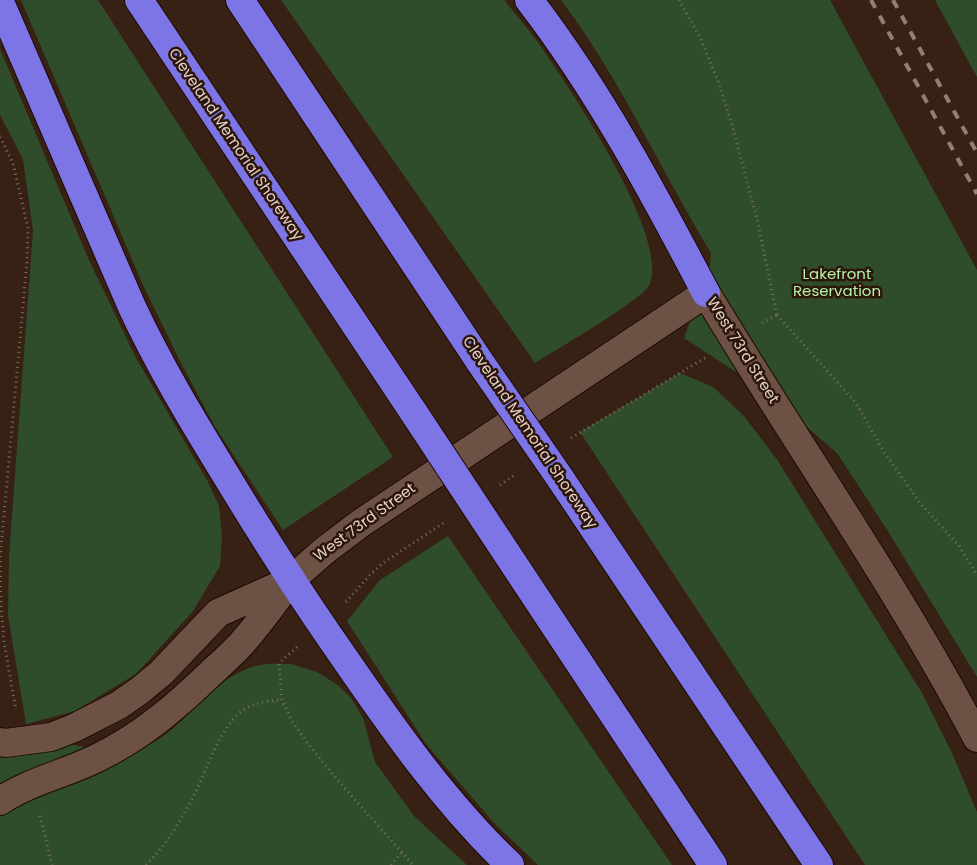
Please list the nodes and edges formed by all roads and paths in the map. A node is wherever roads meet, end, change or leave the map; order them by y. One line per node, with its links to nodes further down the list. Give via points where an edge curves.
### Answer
1 (139, 0): 31 (highway, Cleveland Memorial Shoreway, bridge)
2 (240, 0): 32 (highway, Cleveland Memorial Shoreway, bridge)
3 (529, 0): 7 (highway, via 614,125)
4 (679, 0): 8 (path, via 700,38 727,107 757,220)
5 (0, 2): 16 (highway, via 153,353)
6 (0, 138): 20 (path, via 13,163 28,229 0,559 4,642)
7 (706, 292): 16 (street, West 73rd Street, via 361,523); 21 (street, West 73rd Street, via 893,591)
8 (777, 315): 9 (path); 15 (path, via 856,403 884,452 920,503 959,546)
9 (755, 327)
10 (680, 373): 11 (path)
11 (564, 443)
12 (522, 470): 13 (path)
13 (498, 487)
14 (448, 520): 17 (path, via 382,563)
15 (977, 575)
16 (291, 580): 22 (street, West 73rd Street, via 218,613 161,673 96,718 51,736); 23 (street, West 73rd Street, via 242,643 179,704 151,726 97,759 32,784); 30 (highway, via 427,774)
17 (345, 604)
18 (279, 663): 19 (path)
19 (282, 700): 25 (path, via 308,744); 27 (path, via 261,702 243,710 229,724 177,827)
20 (18, 719)
21 (977, 738)
22 (0, 742)
23 (0, 801)
24 (38, 812): 26 (path)
25 (402, 852): 28 (path); 29 (path)
26 (52, 865)
27 (146, 865)
28 (391, 865)
29 (413, 865)
30 (510, 865)
31 (713, 865)
32 (819, 865)

